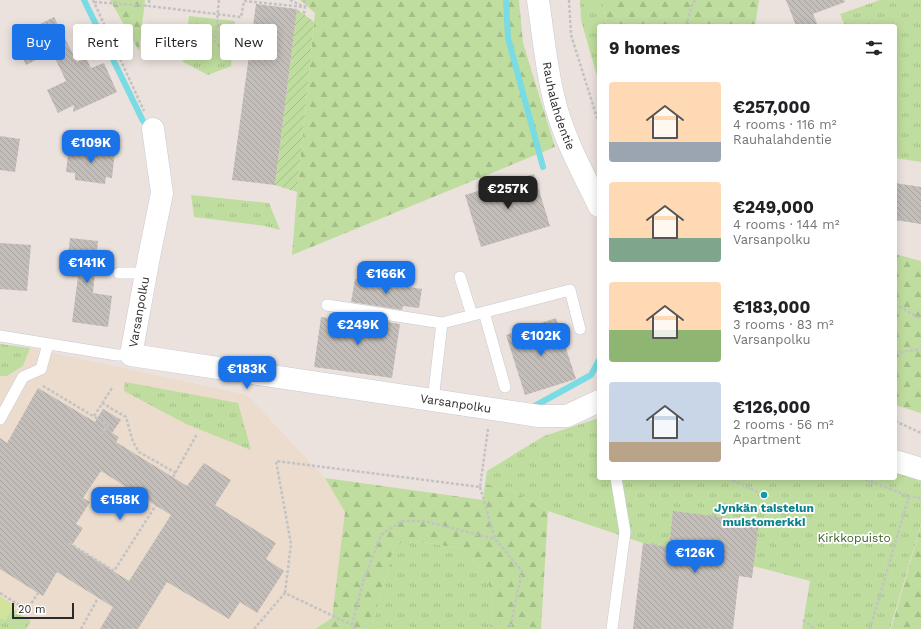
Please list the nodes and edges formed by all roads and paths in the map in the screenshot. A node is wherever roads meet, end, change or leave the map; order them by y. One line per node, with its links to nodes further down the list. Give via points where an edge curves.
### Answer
1 (149, 0): 9 (path)
2 (219, 0): 11 (path)
3 (290, 0): 10 (path)
4 (304, 0): 10 (path)
5 (538, 0): 17 (street, Rauhalahdentie, via 554,100 570,146)
6 (569, 0): 15 (path, via 571,35)
7 (698, 0): 13 (path, via 693,2)
8 (93, 1): 9 (path); 16 (path)
9 (149, 6): 11 (path)
10 (305, 7): 11 (path, via 244,1 241,18); 12 (path)
11 (218, 15): 14 (path)
12 (303, 18)
13 (687, 24)
14 (215, 43)
15 (597, 118)
16 (152, 129): 19 (street, Varsanpolku, via 162,193)
17 (597, 202)
18 (119, 273): 19 (lane)
19 (146, 273): 32 (street, Varsanpolku)
20 (460, 277): 24 (lane)
21 (327, 305): 26 (lane)
22 (897, 305): 25 (path)
23 (484, 312): 24 (lane); 27 (lane, via 570,290); 34 (lane)
24 (472, 316): 26 (lane)
25 (921, 319)
26 (442, 324): 36 (lane)
27 (580, 329)
28 (0, 336): 29 (lane)
29 (48, 344): 32 (lane); 33 (lane, via 41,369)
30 (921, 350): 31 (path)
31 (897, 353)
32 (131, 355): 36 (street, Varsanpolku)
33 (25, 376): 39 (path); 40 (lane)
34 (505, 387)
35 (112, 388): 37 (path)
36 (433, 400): 38 (street, Varsanpolku, via 539,416 567,416)
37 (102, 403): 39 (path); 48 (path, via 126,417 132,442 139,452)
38 (597, 403)
39 (94, 416): 43 (path, via 108,425)
40 (0, 419)
41 (897, 422): 44 (path)
42 (488, 425): 53 (path)
43 (102, 433)
44 (921, 433)
45 (197, 434): 48 (path)
46 (897, 462): 47 (street)
47 (921, 469)
48 (176, 473): 49 (path)
49 (173, 478)
50 (616, 480): 70 (lane, via 625,532)
51 (732, 480): 54 (path)
52 (866, 480): 55 (path)
53 (480, 487): 58 (path); 62 (path, via 276,461 291,544)
54 (764, 495)
55 (909, 496): 56 (path); 72 (path)
56 (921, 498)
57 (156, 505): 59 (path, via 114,571)
58 (495, 539): 65 (path, via 424,520 402,520 381,535 364,579); 69 (path, via 522,571)
59 (69, 543)
60 (0, 593): 61 (path, via 27,610)
61 (38, 593)
62 (285, 593): 65 (path); 67 (path)
63 (98, 598): 66 (path)
64 (803, 620): 71 (path)
65 (352, 625): 68 (path)
66 (82, 629)
67 (254, 629)
68 (355, 629)
69 (510, 629)
70 (612, 629)
71 (815, 629)
72 (870, 629)

